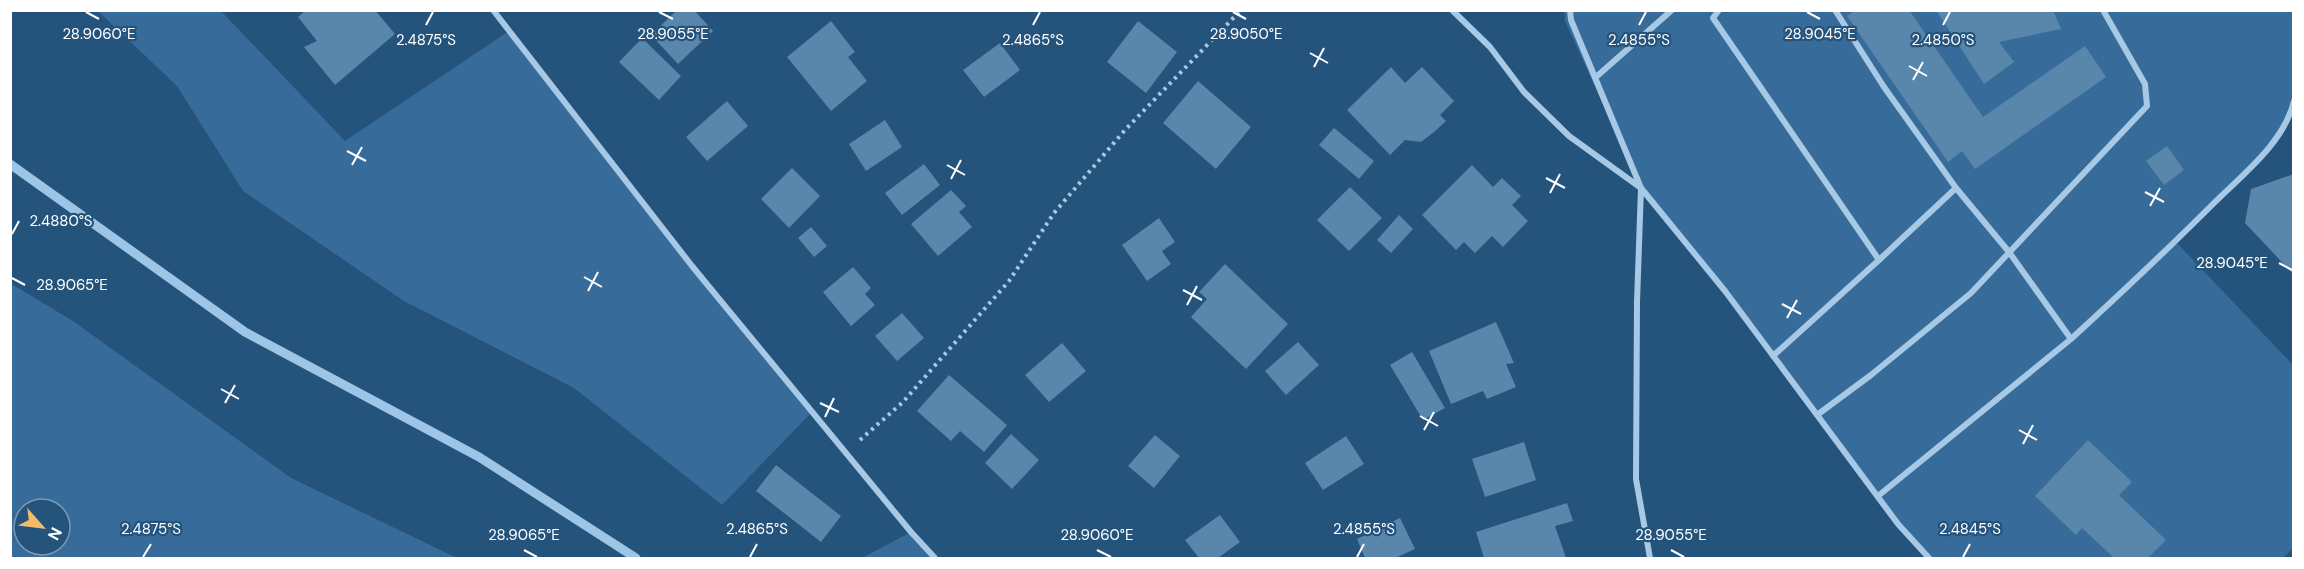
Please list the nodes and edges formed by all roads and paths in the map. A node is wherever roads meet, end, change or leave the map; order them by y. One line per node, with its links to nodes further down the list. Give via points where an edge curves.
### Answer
1 (493, 10): 18 (street, via 692,266)
2 (1241, 10): 18 (path, via 1125,130 1054,213 1009,281 903,402)
3 (1452, 10): 11 (street, via 1490,47 1524,92 1560,128)
4 (1570, 10): 9 (street, via 1570,20)
5 (1672, 10): 9 (street)
6 (1719, 10): 14 (street, via 1713,18)
7 (1835, 10): 12 (street)
8 (2103, 10): 13 (street, via 2145,84 2146,106)
9 (1596, 77): 11 (street)
10 (2294, 101): 15 (street, via 2269,148)
11 (1641, 188): 16 (street); 21 (street, via 1636,479)
12 (1956, 188): 13 (street); 14 (street)
13 (2009, 252): 15 (street); 17 (street, via 1971,293)
14 (1879, 260): 16 (street)
15 (2071, 339): 19 (street)
16 (1773, 356): 17 (street)
17 (1817, 415): 19 (street)
18 (845, 453): 20 (street)
19 (1878, 496): 22 (street)
20 (935, 558)
21 (1650, 558)
22 (1929, 558)

